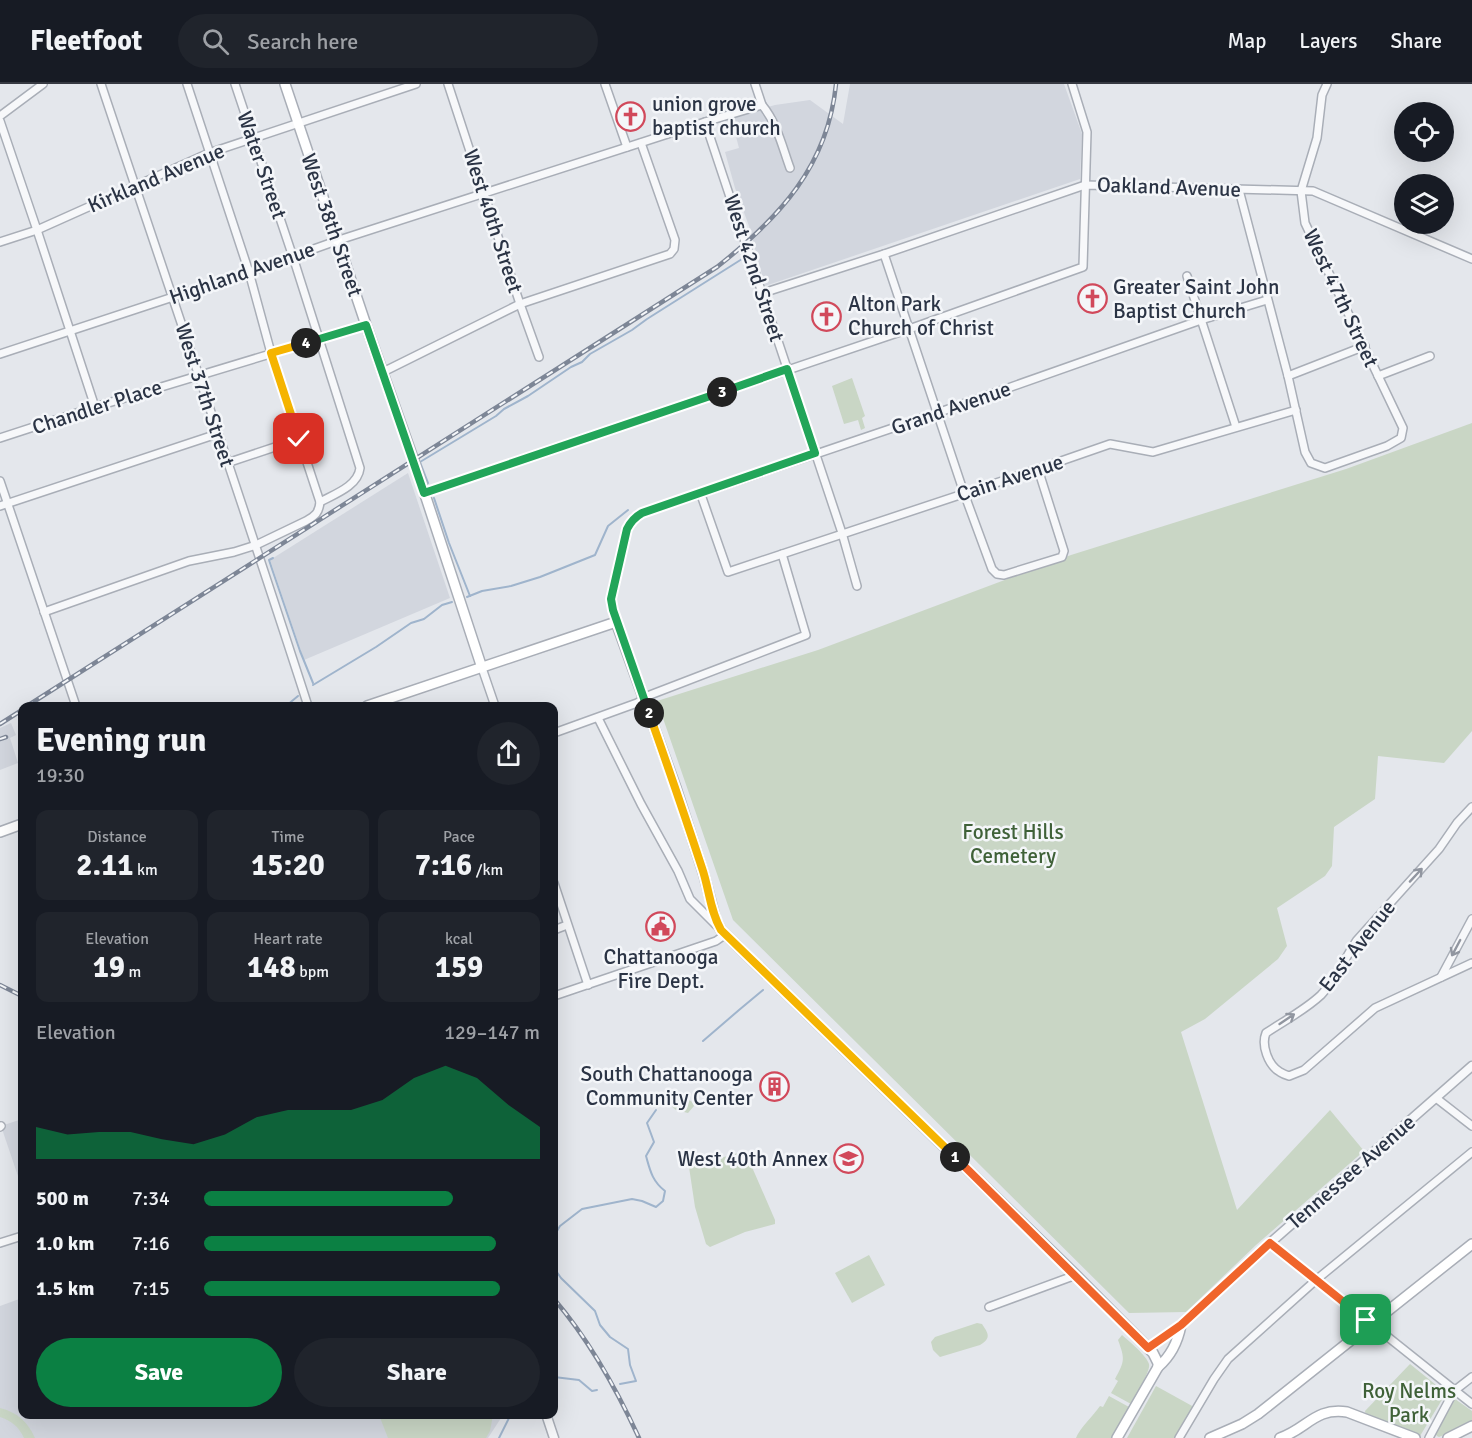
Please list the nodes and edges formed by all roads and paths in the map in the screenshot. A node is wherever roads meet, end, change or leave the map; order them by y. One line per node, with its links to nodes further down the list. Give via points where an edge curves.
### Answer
1 (43, 84): 13 (street)
2 (101, 84): 23 (street, West 37th Street)
3 (187, 84): 20 (street)
4 (235, 84): 17 (street, Water Street)
5 (285, 84): 16 (main road, West 38th Street)
6 (415, 84): 16 (street, Kirkland Avenue)
7 (448, 84): 26 (street, West 40th Street)
8 (605, 84): 19 (street)
9 (755, 84): 12 (street)
10 (1072, 84): 22 (street, via 1087,132)
11 (1327, 84): 25 (street, West 47th Street, via 1317,138)
12 (762, 105): 15 (street, Highland Avenue); 21 (street, via 770,114)
13 (0, 116)
14 (0, 121): 27 (street)
15 (705, 122): 18 (street, Highland Avenue); 35 (street, West 42nd Street)
16 (298, 123): 17 (street, Kirkland Avenue); 28 (main road, West 38th Street)
17 (253, 139): 20 (street, Kirkland Avenue); 31 (street, Water Street)
18 (641, 143): 19 (street, Highland Avenue); 38 (street, via 675,240 670,255)
19 (627, 147): 26 (street, Highland Avenue)
20 (209, 153): 23 (street, Kirkland Avenue); 33 (street)
21 (790, 168)
22 (1085, 185): 24 (street, Oakland Avenue); 30 (street, Oakland Avenue); 41 (street, via 1083,267)
23 (135, 186): 27 (street, Kirkland Avenue); 36 (street, West 37th Street)
24 (1239, 190): 25 (street, Oakland Avenue); 37 (street)
25 (1301, 191): 32 (street, Oakland Avenue, via 1313,191); 44 (street, West 47th Street, via 1305,223)
26 (484, 194): 28 (street, Highland Avenue); 38 (street, West 40th Street)
27 (37, 230): 29 (street, Kirkland Avenue); 42 (street)
28 (339, 240): 31 (street, Highland Avenue); 40 (main road, West 38th Street)
29 (0, 242)
30 (884, 254): 35 (street, Oakland Avenue); 41 (street)
31 (293, 257): 33 (street, Highland Avenue); 43 (street, Water Street)
32 (1472, 259)
33 (249, 272): 36 (street, Highland Avenue); 45 (street)
34 (1187, 276): 39 (street)
35 (763, 293): 49 (street, West 42nd Street)
36 (172, 297): 42 (street, Highland Avenue); 51 (street, West 37th Street)
37 (1267, 300): 39 (street, Grand Avenue); 52 (street)
38 (520, 304): 48 (street, West 40th Street); 50 (street)
39 (1202, 320): 56 (street, Grand Avenue); 57 (street)
40 (366, 325): 43 (street, Chandler Place); 50 (main road, West 38th Street)
41 (909, 329): 49 (street); 56 (street)
42 (71, 331): 46 (street, Highland Avenue); 54 (street)
43 (319, 339): 45 (street, Chandler Place); 68 (street, Water Street, via 360,468 354,482)
44 (1365, 346): 52 (street); 53 (street, West 47th Street)
45 (271, 353): 51 (street, Chandler Place); 60 (street)
46 (0, 354)
47 (1430, 356): 53 (street)
48 (539, 357)
49 (787, 369): 61 (street, West 42nd Street); 66 (street)
50 (383, 372): 66 (main road, West 38th Street)
51 (199, 375): 54 (street, Chandler Place); 58 (street, West 37th Street)
52 (1288, 376): 55 (street)
53 (1378, 376): 55 (street, West 47th Street, via 1403,428 1401,438 1387,446 1325,468 1311,463)
54 (95, 407): 59 (street, Chandler Place)
55 (1296, 410): 57 (street, Cain Avenue)
56 (937, 413): 61 (street, Grand Avenue); 67 (street)
57 (1236, 427): 63 (street, Cain Avenue, via 1153,452 1110,444)
58 (217, 434): 62 (street, West 37th Street); 69 (street)
59 (0, 438)
60 (299, 439): 62 (street); 68 (street)
61 (815, 453): 65 (street, Grand Avenue); 70 (street, West 42nd Street)
62 (227, 463): 71 (street, West 37th Street)
63 (1038, 469): 67 (street, Cain Avenue); 67 (street, via 1064,550 1062,557 997,574)
64 (0, 481): 69 (street)
65 (700, 492): 72 (street, Cain Avenue, via 728,572); 75 (street, Grand Avenue, via 642,513 627,529 611,599)
66 (424, 493): 76 (main road, West 38th Street)
67 (964, 493): 70 (street, Cain Avenue)
68 (320, 502): 71 (street, via 319,512 306,521)
69 (4, 505): 74 (street)
70 (842, 533): 72 (street, Cain Avenue); 73 (street, West 42nd Street)
71 (256, 545): 74 (street, via 189,561); 79 (street, West 37th Street)
72 (782, 554): 77 (street, via 806,635)
73 (857, 586)
74 (44, 612): 78 (street)
75 (616, 622): 76 (main road); 77 (main road)
76 (482, 668): 80 (main road); 81 (street, West 38th Street)
77 (644, 699): 82 (street); 91 (main road, via 716,921)
78 (75, 702)
79 (307, 702)
80 (379, 702)
81 (494, 702)
82 (598, 718): 83 (street); 91 (street, via 690,899)
83 (558, 732)
84 (1472, 807): 93 (street, East Avenue, one-way to 84, via 1375,1008 1304,1070 1289,1076 1279,1072 1267,1055 1266,1033 1321,995 1357,940)
85 (18, 825): 86 (main road)
86 (0, 832)
87 (558, 896): 89 (street)
88 (1472, 918): 93 (street, one-way to 93)
89 (567, 925): 90 (street); 94 (street)
90 (558, 928)
91 (724, 932): 94 (street, via 716,941); 104 (main road)
92 (1472, 963): 93 (street)
93 (1440, 978)
94 (588, 985): 95 (street)
95 (558, 995)
96 (1472, 1066): 97 (street, Tennessee Avenue)
97 (1436, 1098): 98 (street); 102 (street, Tennessee Avenue)
98 (1472, 1126)
99 (1472, 1152): 105 (street)
100 (18, 1237): 101 (street)
101 (0, 1243)
102 (1270, 1243): 105 (street); 108 (street, Tennessee Avenue)
103 (1472, 1244): 107 (main road)
104 (1076, 1275): 106 (street); 109 (main road)
105 (1316, 1280): 107 (street); 119 (street, via 1228,1359)
106 (989, 1307)
107 (1372, 1324): 112 (street); 116 (main road)
108 (1181, 1325): 109 (street, Tennessee Avenue); 110 (main road, via 1176,1343)
109 (1148, 1348): 110 (main road)
110 (1158, 1367): 118 (main road)
111 (1472, 1377): 112 (street)
112 (1454, 1391): 113 (street); 123 (street)
113 (1472, 1404)
114 (548, 1419): 117 (street)
115 (1472, 1426): 124 (main road)
116 (1225, 1436): 120 (main road)
117 (554, 1438)
118 (1117, 1438)
119 (1179, 1438)
120 (1210, 1438)
121 (1280, 1438): 122 (main road, via 1322,1413 1336,1410)
122 (1415, 1438)
123 (1429, 1438)
124 (1448, 1438)

